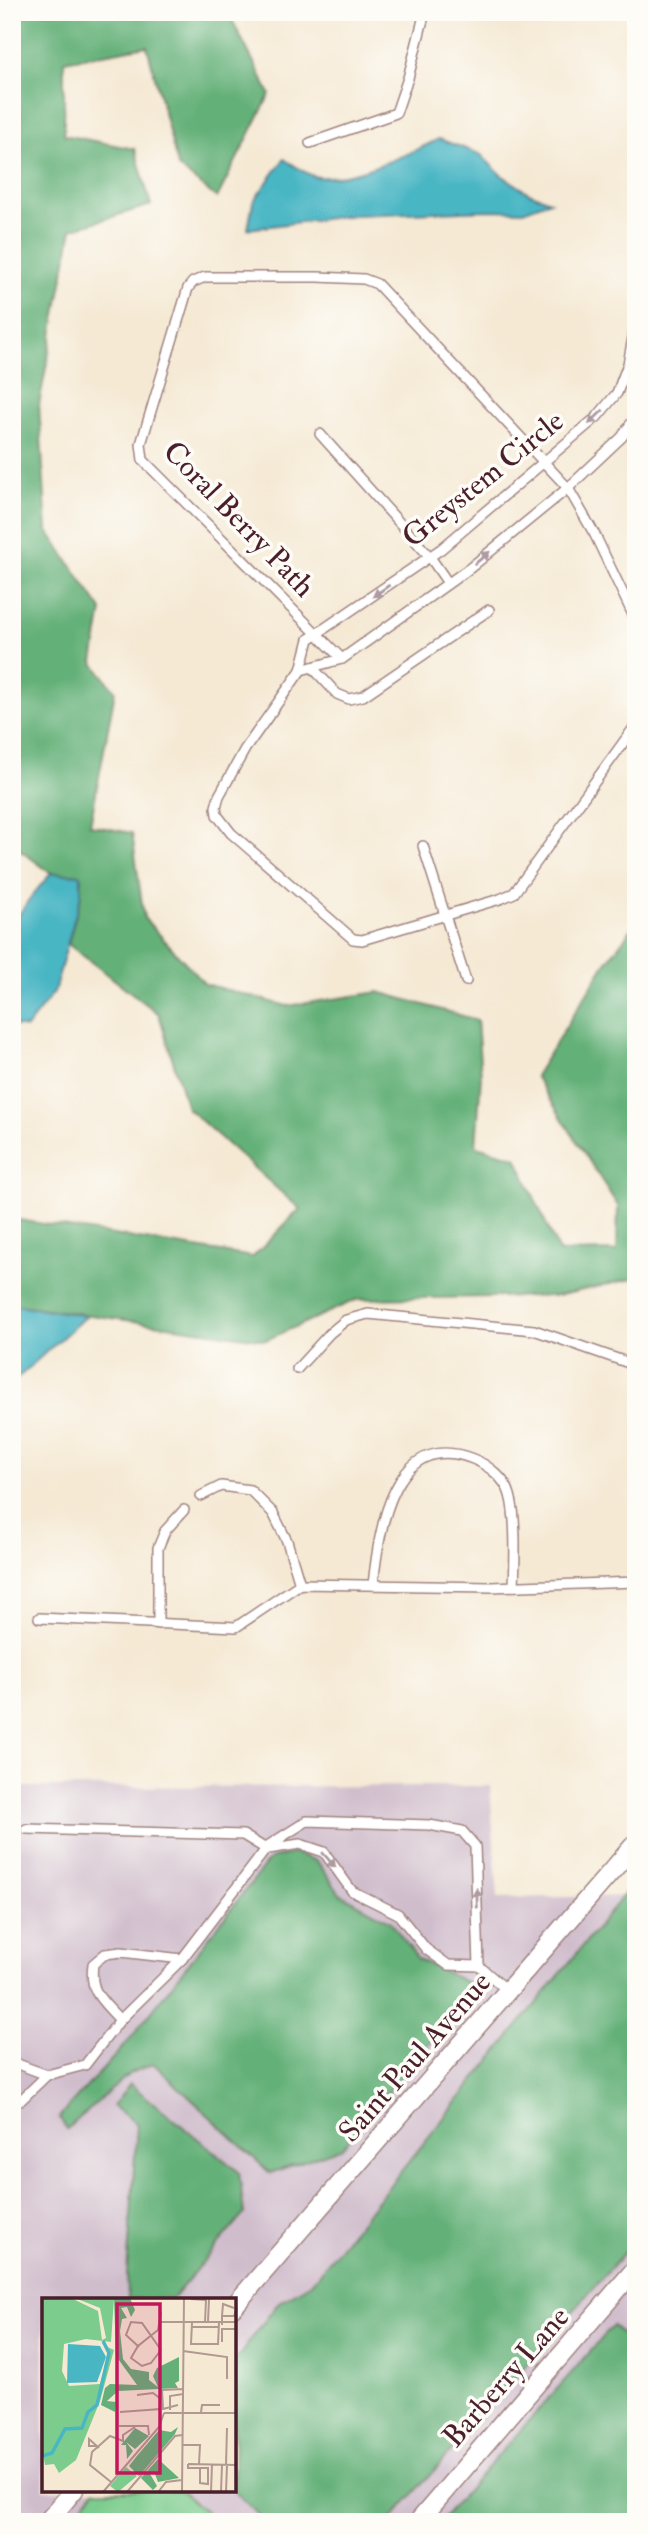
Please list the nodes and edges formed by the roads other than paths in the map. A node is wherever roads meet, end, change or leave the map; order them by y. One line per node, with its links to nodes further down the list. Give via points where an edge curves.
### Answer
1 (425, 12): 2 (lane, via 396,113)
2 (310, 143)
3 (636, 286): 4 (lane, Greystem Circle)
4 (634, 346): 7 (lane, Greystem Circle, one-way to 7, via 617,393 597,417)
5 (636, 416): 8 (lane, Greystem Circle, via 622,437)
6 (320, 434): 9 (lane)
7 (544, 462): 8 (lane, Coral Berry Path); 9 (lane, Greystem Circle); 13 (lane, Coral Berry Path, via 377,284 318,277 205,277 193,282 141,444 143,460)
8 (568, 488): 10 (lane, Greystem Circle, one-way to 8); 12 (lane, Coral Berry Path)
9 (430, 557): 10 (lane); 13 (lane, Greystem Circle, one-way to 13)
10 (448, 583): 14 (lane, Greystem Circle)
11 (489, 610): 15 (lane, via 363,696 348,699 337,694)
12 (636, 621)
13 (317, 634): 14 (lane, Coral Berry Path); 16 (lane, Greystem Circle, via 309,639)
14 (342, 659): 15 (lane, Greystem Circle)
15 (312, 667): 16 (lane, Greystem Circle)
16 (301, 670): 19 (lane, Greystem Circle, via 245,749 219,796 217,815 231,833 353,939 382,936)
17 (636, 725): 19 (lane, Greystem Circle, via 514,893)
18 (423, 846): 19 (lane)
19 (444, 916): 20 (lane)
20 (466, 981)
21 (297, 1368): 22 (lane, via 346,1320 368,1314 534,1330 629,1363)
22 (636, 1371)
23 (201, 1496): 26 (lane, via 221,1486 250,1490 278,1522)
24 (184, 1510): 30 (lane, via 165,1531 159,1548)
25 (636, 1582): 28 (lane)
26 (300, 1584): 27 (lane); 30 (lane, via 236,1627)
27 (373, 1585): 28 (lane); 28 (lane, via 379,1534 399,1480 414,1463 450,1453 474,1460 498,1475 510,1494)
28 (514, 1586)
29 (39, 1618): 30 (lane)
30 (158, 1624)
31 (26, 1829): 33 (lane, via 243,1835)
32 (636, 1843): 36 (street, Saint Paul Avenue)
33 (266, 1849): 34 (lane); 35 (lane, one-way to 35, via 300,1844 324,1852 352,1891 398,1914 426,1949 448,1965); 35 (lane, one-way to 33, via 475,1846 462,1831 429,1825 307,1821)
34 (181, 1959): 37 (lane); 37 (lane, via 121,1951 105,1954 93,1964 94,1992)
35 (479, 1966): 36 (lane)
36 (509, 1992): 42 (street, Saint Paul Avenue)
37 (120, 2020): 39 (lane, via 85,2065)
38 (12, 2062): 39 (lane)
39 (47, 2075): 40 (lane)
40 (21, 2100)
41 (636, 2268): 45 (street, Barberry Lane)
42 (236, 2304)
43 (72, 2492): 44 (street)
44 (47, 2522)
45 (418, 2522)

